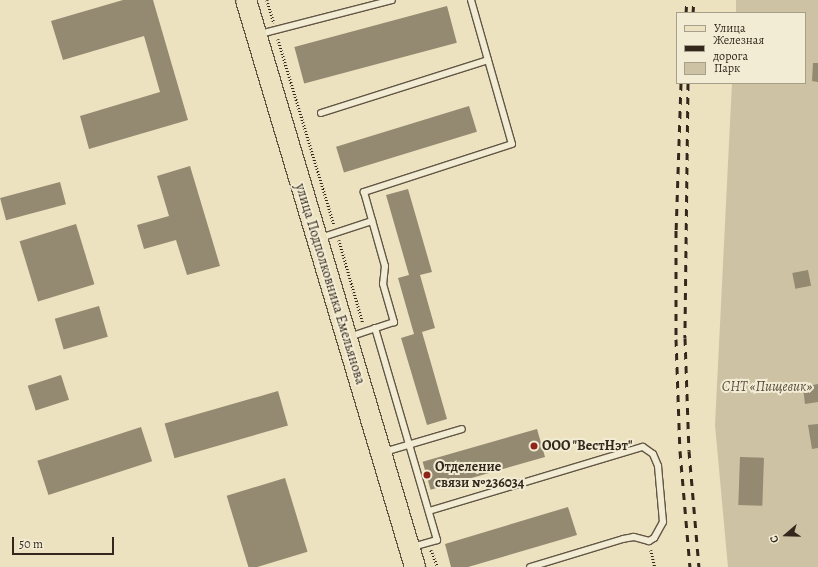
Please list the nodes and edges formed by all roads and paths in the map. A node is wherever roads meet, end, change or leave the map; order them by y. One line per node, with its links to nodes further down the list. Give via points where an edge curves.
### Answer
1 (246, 0): 6 (main road, улица Подполковника Емельянова)
2 (267, 0): 5 (path)
3 (392, 0): 5 (lane)
4 (471, 0): 7 (lane)
5 (276, 30): 6 (lane); 10 (path)
6 (256, 34): 11 (main road, улица Подполковника Емельянова)
7 (488, 60): 8 (lane); 9 (lane, via 512,144 364,192)
8 (321, 113)
9 (372, 221): 10 (lane); 12 (lane, via 385,266 383,284 394,322)
10 (337, 233): 11 (lane); 13 (path)
11 (316, 239): 14 (main road, улица Подполковника Емельянова)
12 (375, 328): 13 (lane); 16 (lane)
13 (366, 331): 14 (lane)
14 (346, 338): 17 (main road, улица Подполковника Емельянова)
15 (462, 429): 16 (lane)
16 (409, 445): 17 (lane); 18 (lane)
17 (381, 454): 21 (main road, улица Подполковника Емельянова)
18 (429, 512): 19 (lane, via 643,447 653,454 658,466 663,522); 20 (lane, via 437,540)
19 (650, 541): 23 (lane, via 634,537 623,538); 24 (path)
20 (428, 542): 21 (lane); 22 (path)
21 (412, 558)
22 (438, 567)
23 (530, 567)
24 (656, 567)

